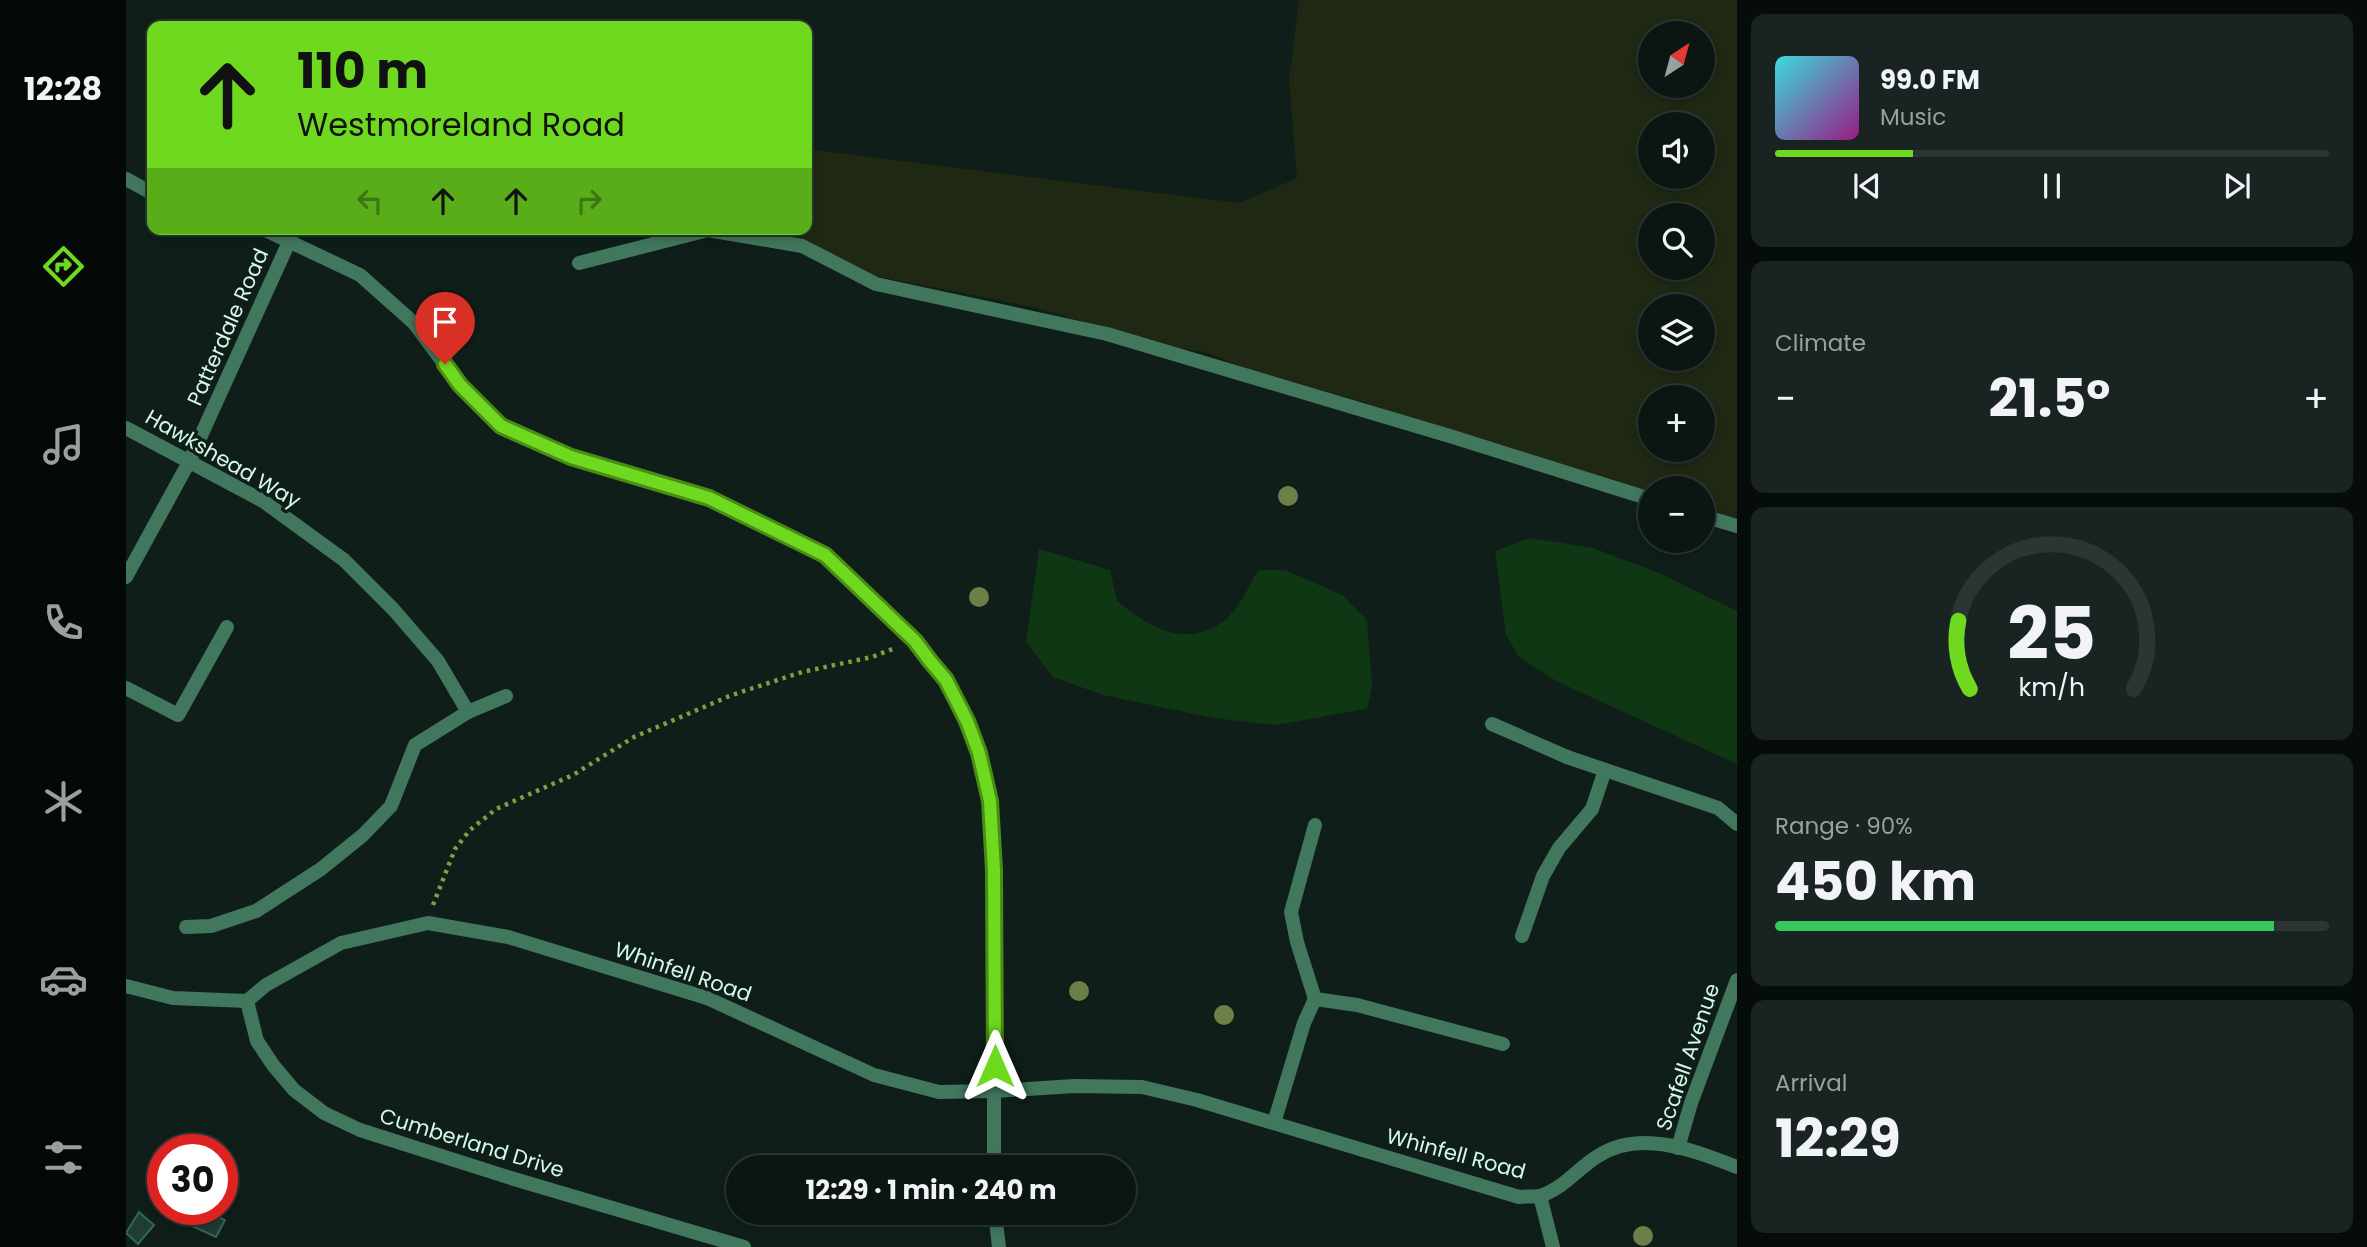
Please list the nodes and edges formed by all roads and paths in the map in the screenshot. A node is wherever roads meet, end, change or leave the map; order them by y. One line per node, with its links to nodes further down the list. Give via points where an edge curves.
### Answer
1 (126, 179): 2 (street)
2 (147, 190)
3 (275, 235): 6 (street)
4 (689, 235): 7 (street)
5 (737, 235): 10 (street, via 802,246 876,284 1107,334)
6 (289, 242): 9 (street, Patterdale Road); 15 (street, via 360,275 414,323 460,385 501,426 571,457 709,498 825,555)
7 (579, 264)
8 (126, 428): 9 (street, Hawkshead Way)
9 (189, 462): 13 (street, Patterdale Road); 18 (street, Hawkshead Way, via 263,501 344,560 438,661)
10 (1638, 495)
11 (1715, 520): 12 (street)
12 (1737, 526)
13 (126, 577)
14 (227, 627): 16 (street, via 178,715)
15 (915, 641): 23 (path, via 732,695 634,737 573,775 496,809 455,849); 31 (street, via 946,680 967,721 990,801)
16 (126, 688)
17 (506, 696): 18 (street)
18 (468, 712): 24 (street, via 415,745 391,806 321,869 256,911 211,926)
19 (1492, 724): 20 (street)
20 (1605, 770): 21 (street, via 1718,808); 25 (street, via 1592,809 1559,848 1543,876)
21 (1737, 824)
22 (1315, 825): 28 (street, via 1292,912)
23 (428, 923): 29 (street, Whinfell Road, via 341,943 266,985); 31 (street, Whinfell Road, via 508,937 707,998 874,1075 939,1091)
24 (186, 927)
25 (1522, 936)
26 (1737, 980): 33 (street, Scafell Avenue)
27 (126, 986): 29 (street, via 173,999)
28 (1315, 999): 30 (street, via 1357,1005); 32 (street)
29 (247, 1001): 38 (street, Cumberland Drive, via 257,1041 273,1065 294,1090 324,1113 360,1130 463,1163)
30 (1503, 1044)
31 (995, 1091): 32 (street, Whinfell Road, via 1142,1087); 34 (street)
32 (1274, 1123): 36 (street, Whinfell Road, via 1502,1194)
33 (1678, 1148): 35 (street, Whinfell Road); 36 (street, Whinfell Road, via 1651,1142 1625,1145 1599,1155)
34 (994, 1155)
35 (1737, 1167)
36 (1540, 1196): 40 (street)
37 (996, 1225): 39 (street)
38 (744, 1247)
39 (999, 1247)
40 (1553, 1247)

